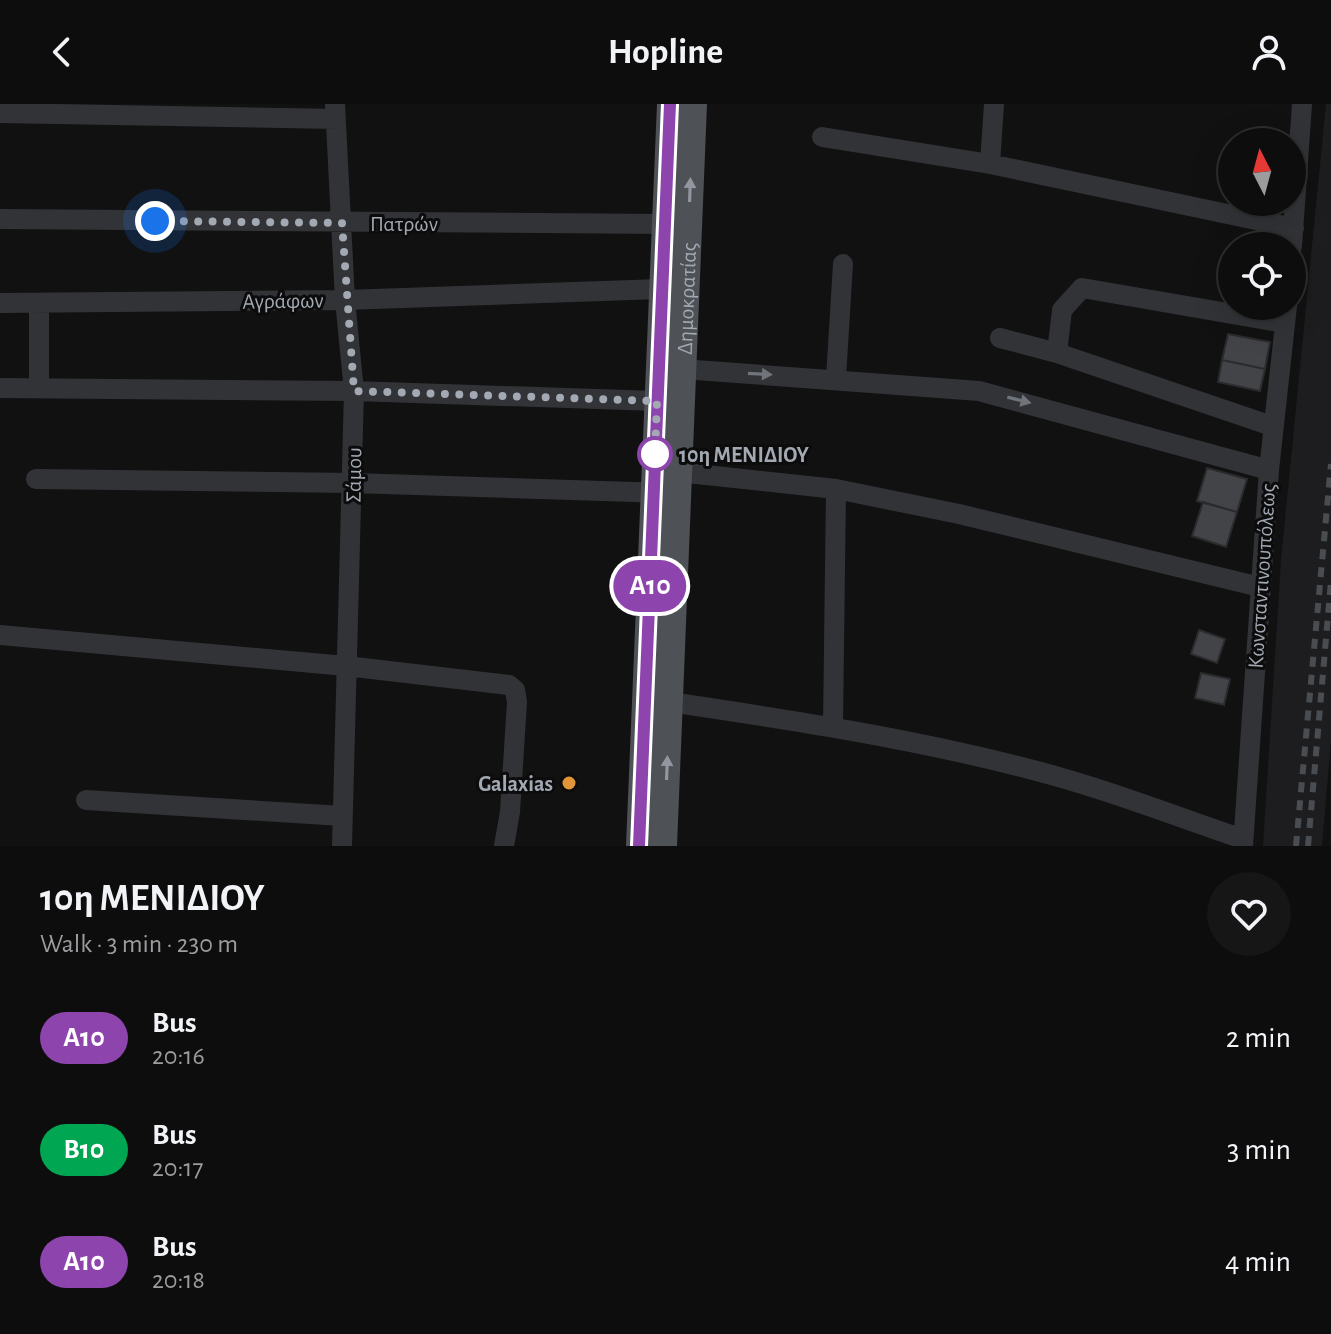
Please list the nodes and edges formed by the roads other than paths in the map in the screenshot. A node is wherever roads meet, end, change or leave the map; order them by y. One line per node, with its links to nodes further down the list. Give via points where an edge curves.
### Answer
1 (670, 104): 11 (main road, Δημοκρατίας)
2 (694, 104): 23 (main road, Δημοκρατίας, one-way to 2)
3 (994, 104): 8 (street)
4 (1302, 104): 13 (street)
5 (335, 112): 6 (street); 10 (street, Σάμου)
6 (0, 113)
7 (822, 137): 8 (street)
8 (990, 164): 12 (street)
9 (0, 219): 10 (street, Πατρών)
10 (342, 223): 11 (street, Πατρών); 16 (street, Σάμου)
11 (664, 224): 15 (main road, Δημοκρατίας)
12 (1272, 232)
13 (1293, 232)
14 (843, 264): 24 (street)
15 (661, 289): 16 (street, Αγράφων); 28 (main road, Δημοκρατίας)
16 (345, 300): 18 (street, Αγράφων); 27 (street, Σάμου)
17 (0, 303): 18 (street, Αγράφων)
18 (39, 303): 26 (street)
19 (1218, 306): 22 (street, via 1082,288 1062,310)
20 (1285, 320): 29 (street, Κωνσταντινουπόλεως)
21 (1000, 338): 22 (street)
22 (1057, 353): 29 (street)
23 (682, 369): 24 (street, one-way to 24); 33 (main road, Δημοκρατίας)
24 (836, 378): 30 (street, one-way to 30, via 1019,399)
25 (0, 388): 26 (street)
26 (39, 388): 27 (street)
27 (354, 391): 28 (street); 32 (street, Σάμου)
28 (657, 401): 33 (main road, Δημοκρατίας)
29 (1272, 426): 30 (street, Κωνσταντινουπόλεως)
30 (1269, 470): 35 (street, Κωνσταντινουπόλεως)
31 (36, 479): 32 (street)
32 (353, 483): 33 (street); 37 (street, Σάμου)
33 (669, 486): 34 (street); 38 (main road, Δημοκρατίας); 45 (main road, Δημοκρατίας)
34 (836, 489): 35 (street); 39 (street)
35 (1260, 587): 42 (street, Κωνσταντινουπόλεως)
36 (0, 635): 37 (street)
37 (346, 666): 41 (street, Σάμου); 44 (street, via 503,684 515,690)
38 (670, 702): 39 (street); 46 (main road, Δημοκρατίας, one-way to 38)
39 (833, 726): 42 (street, via 1032,770)
40 (86, 800): 41 (street)
41 (342, 816): 43 (street, Σάμου)
42 (1243, 842)
43 (342, 846)
44 (504, 846)
45 (639, 846)
46 (664, 846)

